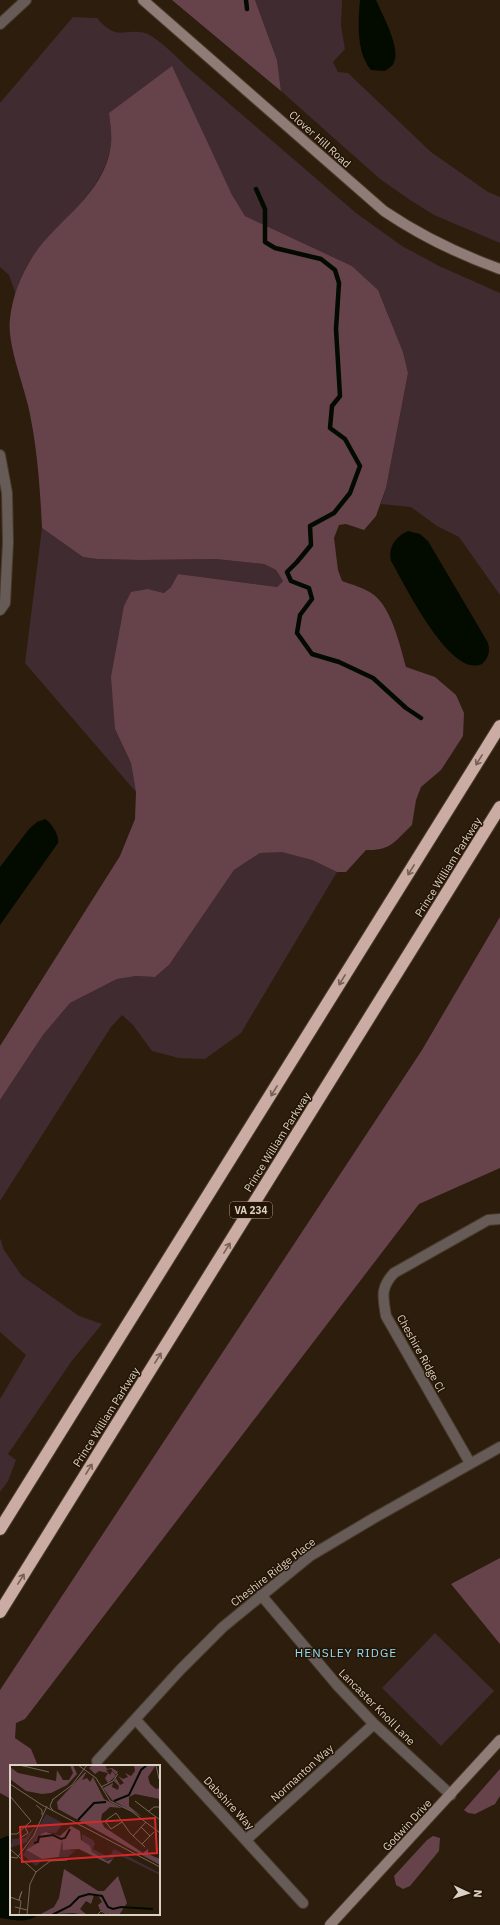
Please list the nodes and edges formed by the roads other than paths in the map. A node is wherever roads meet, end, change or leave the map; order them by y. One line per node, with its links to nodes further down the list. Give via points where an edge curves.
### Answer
1 (26, 0): 3 (street)
2 (145, 1): 4 (street, Clover Hill Road, via 384,211 437,243)
3 (0, 24)
4 (500, 269)
5 (0, 455): 6 (street, via 7,493 8,535 5,603)
6 (0, 610)
7 (500, 726): 12 (highway, one-way to 12)
8 (500, 807): 14 (highway, Prince William Parkway / VA 234, one-way to 8)
9 (500, 1219): 11 (street, Cheshire Ridge Cl, via 488,1220 394,1273 386,1282 383,1291 386,1316)
10 (500, 1447): 11 (street, Cheshire Ridge Place)
11 (470, 1463): 13 (street, Cheshire Ridge Place, via 310,1556)
12 (0, 1529)
13 (261, 1595): 15 (street, Cheshire Ridge Place, via 223,1627 186,1664); 16 (street, Lancaster Knoll Lane, via 337,1685)
14 (0, 1612)
15 (136, 1720): 18 (street, Cheshire Ridge Place); 20 (street, Dabshire Way)
16 (374, 1724): 19 (street, Lancaster Knoll Lane); 20 (street, Normanton Way)
17 (500, 1740): 19 (street, Godwin Drive)
18 (97, 1761)
19 (451, 1795): 22 (street, Godwin Drive)
20 (246, 1840): 21 (street, Dabshire Way)
21 (303, 1903)
22 (330, 1925)

